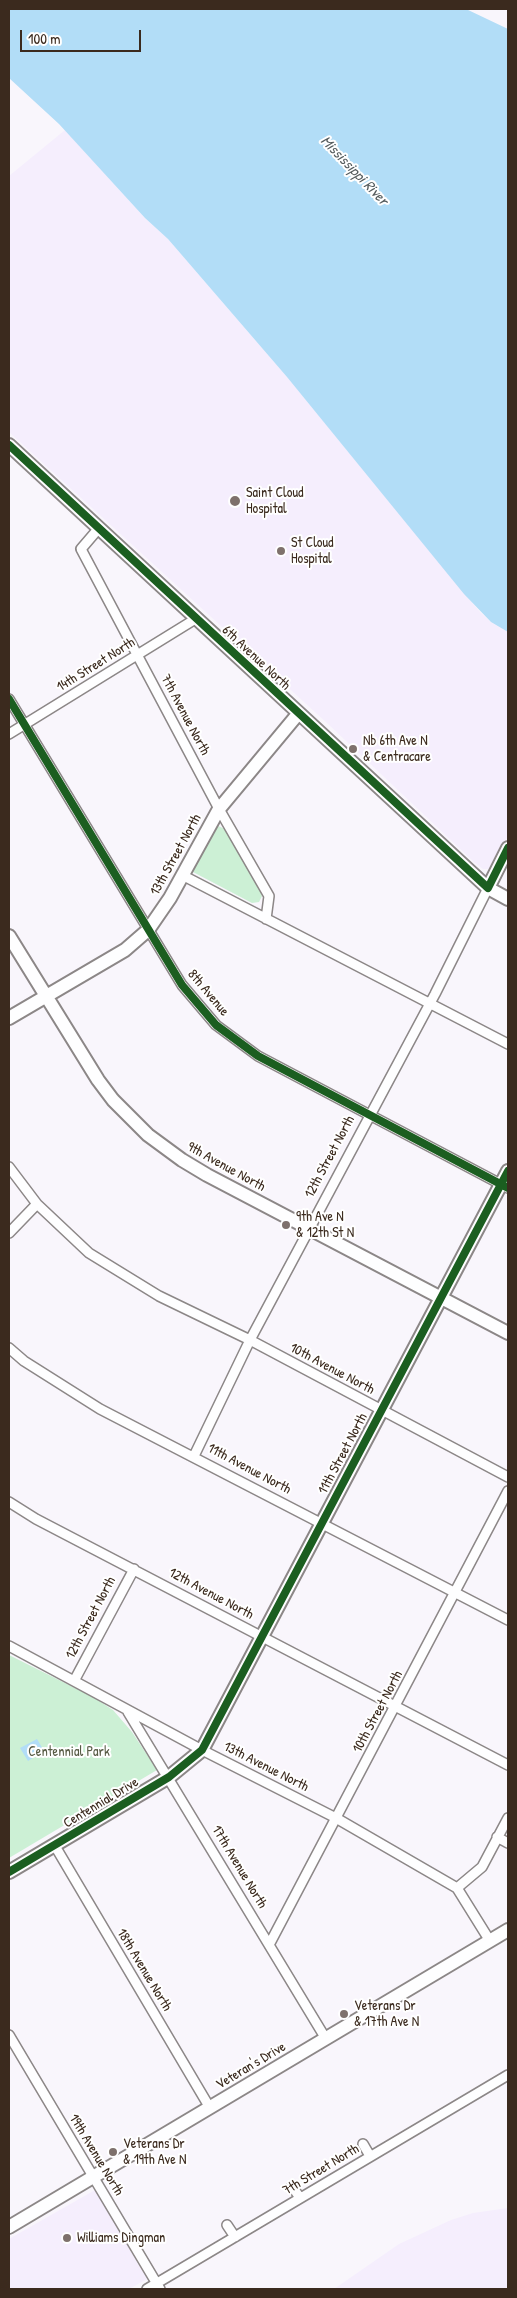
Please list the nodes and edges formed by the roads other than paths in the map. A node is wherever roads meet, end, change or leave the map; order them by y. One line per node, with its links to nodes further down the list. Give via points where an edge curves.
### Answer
1 (11, 450): 2 (street, 6th Avenue North)
2 (98, 528): 3 (street, 6th Avenue North); 4 (street, 7th Avenue North, via 81,548)
3 (197, 618): 4 (street, 14th Street North); 6 (street, 6th Avenue North)
4 (139, 655): 7 (street, 14th Street North); 9 (street, 7th Avenue North)
5 (9, 699): 7 (street, 8th Avenue)
6 (298, 714): 9 (street, 13th Street North); 12 (street, 6th Avenue North)
7 (25, 725): 8 (street, 14th Street North); 15 (street, 8th Avenue)
8 (9, 734)
9 (219, 809): 11 (street, 13th Street North); 14 (street, 7th Avenue North, via 269,896)
10 (508, 848): 12 (street, 12th Street North)
11 (182, 874): 14 (street); 15 (street, 13th Street North)
12 (488, 888): 13 (street, 6th Avenue North); 18 (street, 12th Street North)
13 (508, 899)
14 (266, 919): 18 (street)
15 (148, 930): 17 (street, 13th Street North, via 125,950); 21 (street, 8th Avenue, via 182,985 216,1024 258,1056)
16 (9, 936): 17 (street, 9th Avenue North)
17 (46, 996): 19 (street, 13th Street North); 26 (street, 9th Avenue North, via 98,1080 148,1135 207,1175)
18 (430, 1004): 20 (street); 21 (street, 12th Street North)
19 (9, 1018)
20 (508, 1044)
21 (369, 1115): 24 (street, 8th Avenue); 26 (street, 12th Street North)
22 (9, 1167): 25 (street, 10th Avenue North)
23 (508, 1171): 24 (street, 11th Street North)
24 (505, 1186): 28 (street, 11th Street North)
25 (37, 1204): 27 (street); 30 (street, 10th Avenue North, via 89,1253 158,1296)
26 (309, 1229): 28 (street, 9th Avenue North); 30 (street, 12th Street North)
27 (9, 1233)
28 (441, 1298): 29 (street, 9th Avenue North); 32 (street, 11th Street North)
29 (508, 1333)
30 (250, 1340): 32 (street, 10th Avenue North); 33 (street, 12th Street North)
31 (9, 1348): 33 (street, 11th Avenue North, via 24,1362 100,1408)
32 (381, 1410): 34 (street, 10th Avenue North); 37 (street, 11th Street North)
33 (194, 1456): 37 (street, 11th Avenue North)
34 (508, 1477)
35 (508, 1492): 39 (street, 10th Street North)
36 (9, 1502): 38 (street, 12th Avenue North)
37 (322, 1523): 39 (street, 11th Avenue North); 41 (street, 11th Street North)
38 (134, 1569): 41 (street, 12th Avenue North); 43 (street, 12th Street North)
39 (455, 1592): 40 (street, 11th Avenue North); 44 (street, 10th Street North)
40 (508, 1620)
41 (262, 1636): 44 (street, 12th Avenue North); 46 (street, 11th Street North)
42 (9, 1646): 43 (street, 13th Avenue North)
43 (74, 1681): 45 (street, 13th Avenue North)
44 (396, 1706): 47 (street, 12th Avenue North); 49 (street, 10th Street North)
45 (127, 1710): 46 (street, 13th Avenue North); 48 (street, 17th Avenue North)
46 (202, 1750): 48 (street, Centennial Drive); 49 (street, 13th Avenue North)
47 (508, 1765)
48 (169, 1777): 53 (street, Centennial Drive); 58 (street, 17th Avenue North)
49 (336, 1818): 55 (street, 13th Avenue North); 58 (street, 10th Street North)
50 (508, 1818): 51 (street)
51 (497, 1837): 52 (street); 55 (street, via 482,1867)
52 (508, 1843)
53 (55, 1846): 54 (street, Centennial Drive); 62 (street, 18th Avenue North)
54 (9, 1872)
55 (457, 1888): 57 (street)
56 (508, 1930): 57 (street, Veteran's Drive)
57 (490, 1941): 60 (street, Veteran's Drive)
58 (269, 1945): 60 (street, 17th Avenue North)
59 (9, 2035): 65 (street, 19th Avenue North)
60 (326, 2039): 62 (street, Veteran's Drive)
61 (507, 2078): 64 (street, 7th Street North)
62 (210, 2108): 65 (street, Veteran's Drive)
63 (363, 2144): 64 (street)
64 (370, 2156): 67 (street, 7th Street North)
65 (93, 2177): 69 (street, 19th Avenue North); 71 (street, Veteran's Drive)
66 (292, 2186): 67 (street)
67 (300, 2198): 72 (street, 7th Street North)
68 (120, 2202): 69 (street)
69 (111, 2207): 73 (street, 19th Avenue North, via 146,2255)
70 (227, 2225): 72 (street)
71 (9, 2227)
72 (235, 2237): 73 (street, 7th Street North)
73 (158, 2286): 74 (street, 7th Street North)
74 (147, 2289)

